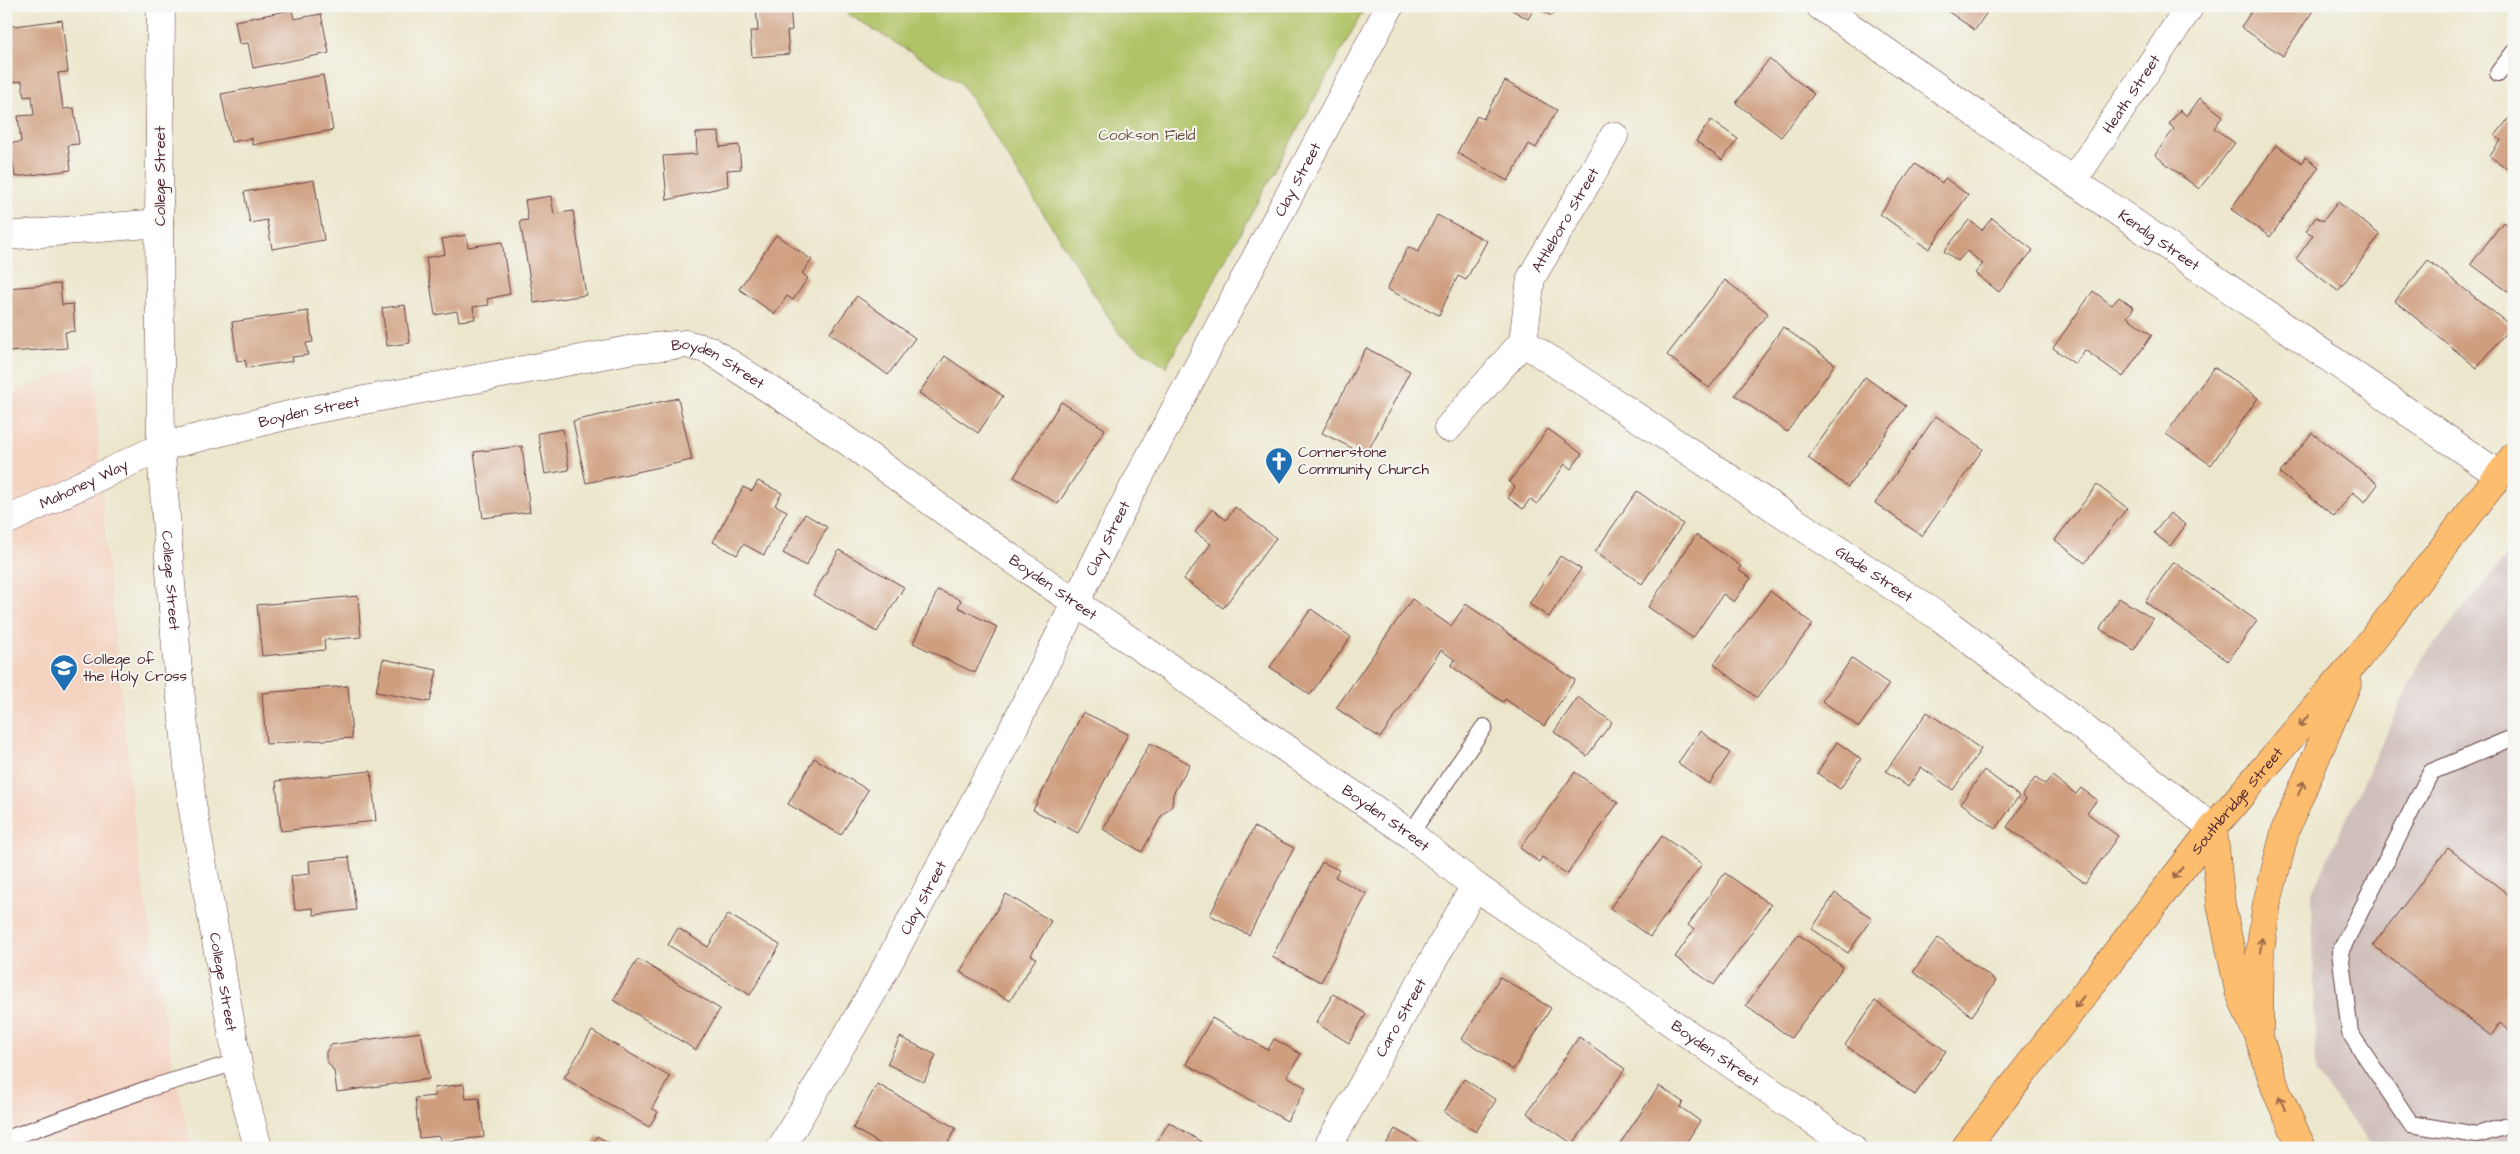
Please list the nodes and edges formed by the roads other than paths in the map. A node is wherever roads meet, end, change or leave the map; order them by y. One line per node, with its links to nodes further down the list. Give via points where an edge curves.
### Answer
1 (161, 6): 9 (street, College Street)
2 (1390, 6): 16 (street, Clay Street, via 1144,465)
3 (1820, 6): 8 (street, Kendig Street)
4 (2190, 6): 8 (street, Heath Street)
5 (2514, 52): 6 (lane)
6 (2498, 74)
7 (1614, 136): 11 (street, Attleboro Street, via 1531,278)
8 (2073, 181): 14 (street, Kendig Street)
9 (159, 224): 10 (street); 13 (street, College Street)
10 (6, 236)
11 (1523, 342): 12 (street); 20 (street, Glade Street, via 1941,618)
12 (1448, 428)
13 (161, 447): 15 (street, Mahoney Way); 16 (street, Boyden Street, via 301,412 634,349 686,344 709,350 825,424); 24 (street, College Street, via 192,804)
14 (2507, 466): 17 (main road, Southbridge Street)
15 (6, 521)
16 (1076, 602): 21 (street, Boyden Street); 28 (street, Clay Street, via 1010,735 876,988)
17 (2358, 658): 20 (main road, Southbridge Street, one-way to 20); 23 (main road, one-way to 17, via 2260,951 2267,903 2286,828)
18 (1484, 727): 21 (lane)
19 (2512, 739): 25 (lane, via 2431,772 2340,952 2350,1033 2411,1124 2477,1135)
20 (2212, 828): 23 (main road, via 2221,904 2239,991); 31 (main road, Southbridge Street, one-way to 31)
21 (1410, 834): 22 (street, Boyden Street)
22 (1475, 886): 29 (street, Caro Street); 30 (street, Boyden Street)
23 (2258, 1037): 32 (main road, one-way to 23, via 2276,1090)
24 (237, 1062): 26 (lane, via 150,1088); 27 (street, College Street)
25 (2514, 1124)
26 (6, 1139)
27 (258, 1148)
28 (781, 1148)
29 (1327, 1148)
30 (1852, 1148)
31 (1965, 1148)
32 (2302, 1148)

